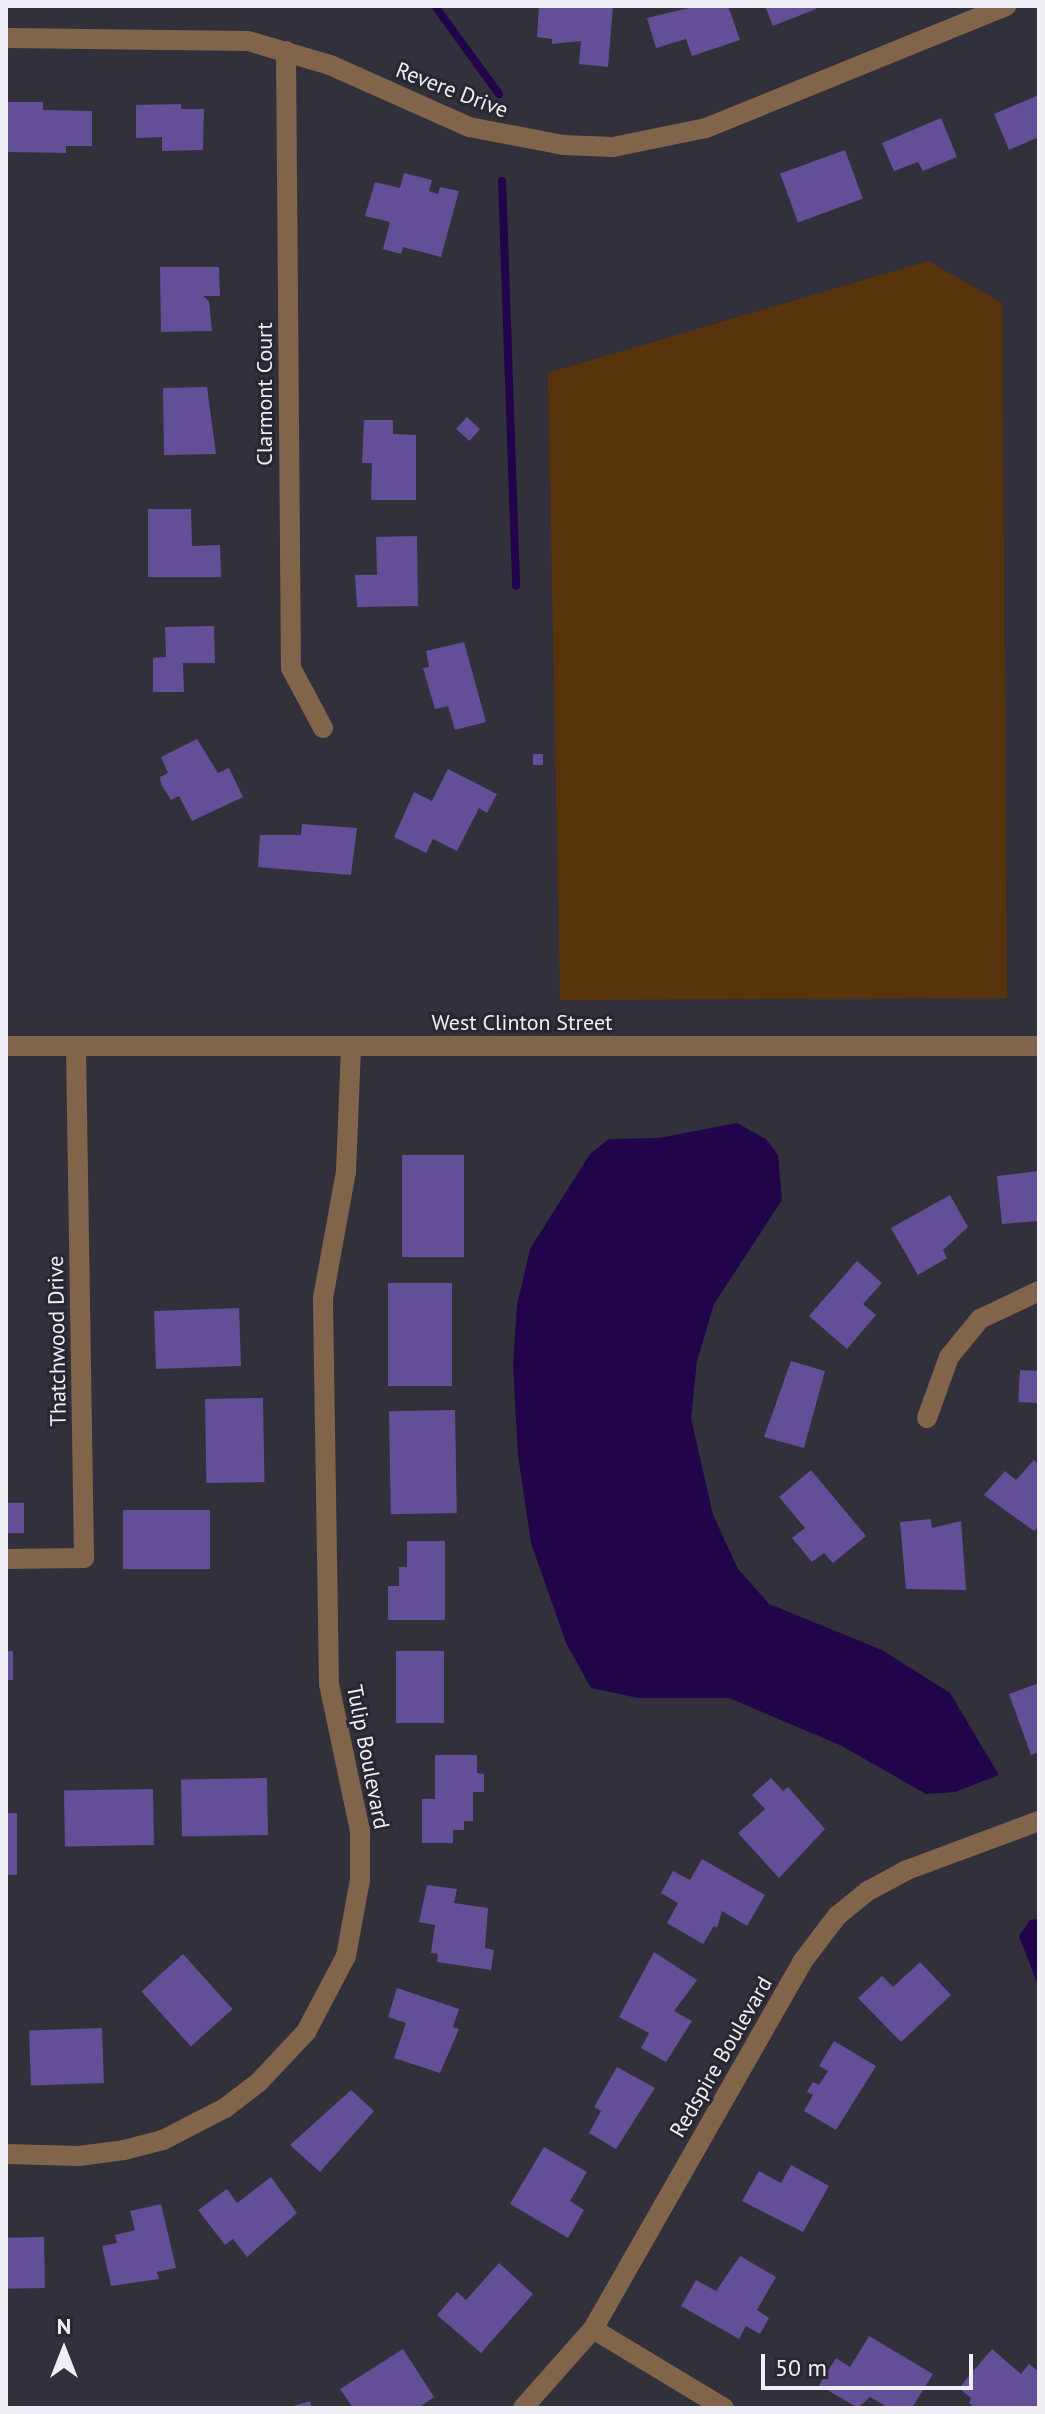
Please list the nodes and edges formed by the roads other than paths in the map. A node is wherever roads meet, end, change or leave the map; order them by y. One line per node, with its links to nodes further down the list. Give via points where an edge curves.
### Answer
1 (1006, 6): 3 (street, Revere Drive, via 706,128 613,147 550,143 469,127)
2 (6, 38): 3 (street, Revere Drive, via 204,37)
3 (286, 51): 4 (street, Clarmont Court, via 291,668)
4 (323, 728)
5 (6, 1046): 6 (street, West Clinton Street)
6 (76, 1046): 8 (street, West Clinton Street); 11 (street, Thatchwood Drive, via 84,1558)
7 (1039, 1046): 8 (street, West Clinton Street)
8 (351, 1047): 13 (street, Tulip Boulevard, via 346,1172 323,1298 329,1684 360,1831 360,1880 346,1956 306,2032 259,2082 225,2108 163,2140 124,2150 79,2156)
9 (1039, 1291): 10 (street, via 980,1319 949,1357)
10 (927, 1418)
11 (6, 1559)
12 (1039, 1821): 14 (street, Redspire Boulevard, via 907,1870 837,1916 802,1962)
13 (6, 2154)
14 (593, 2329): 15 (street, Redspire Boulevard); 16 (street)
15 (523, 2408)
16 (724, 2408)

